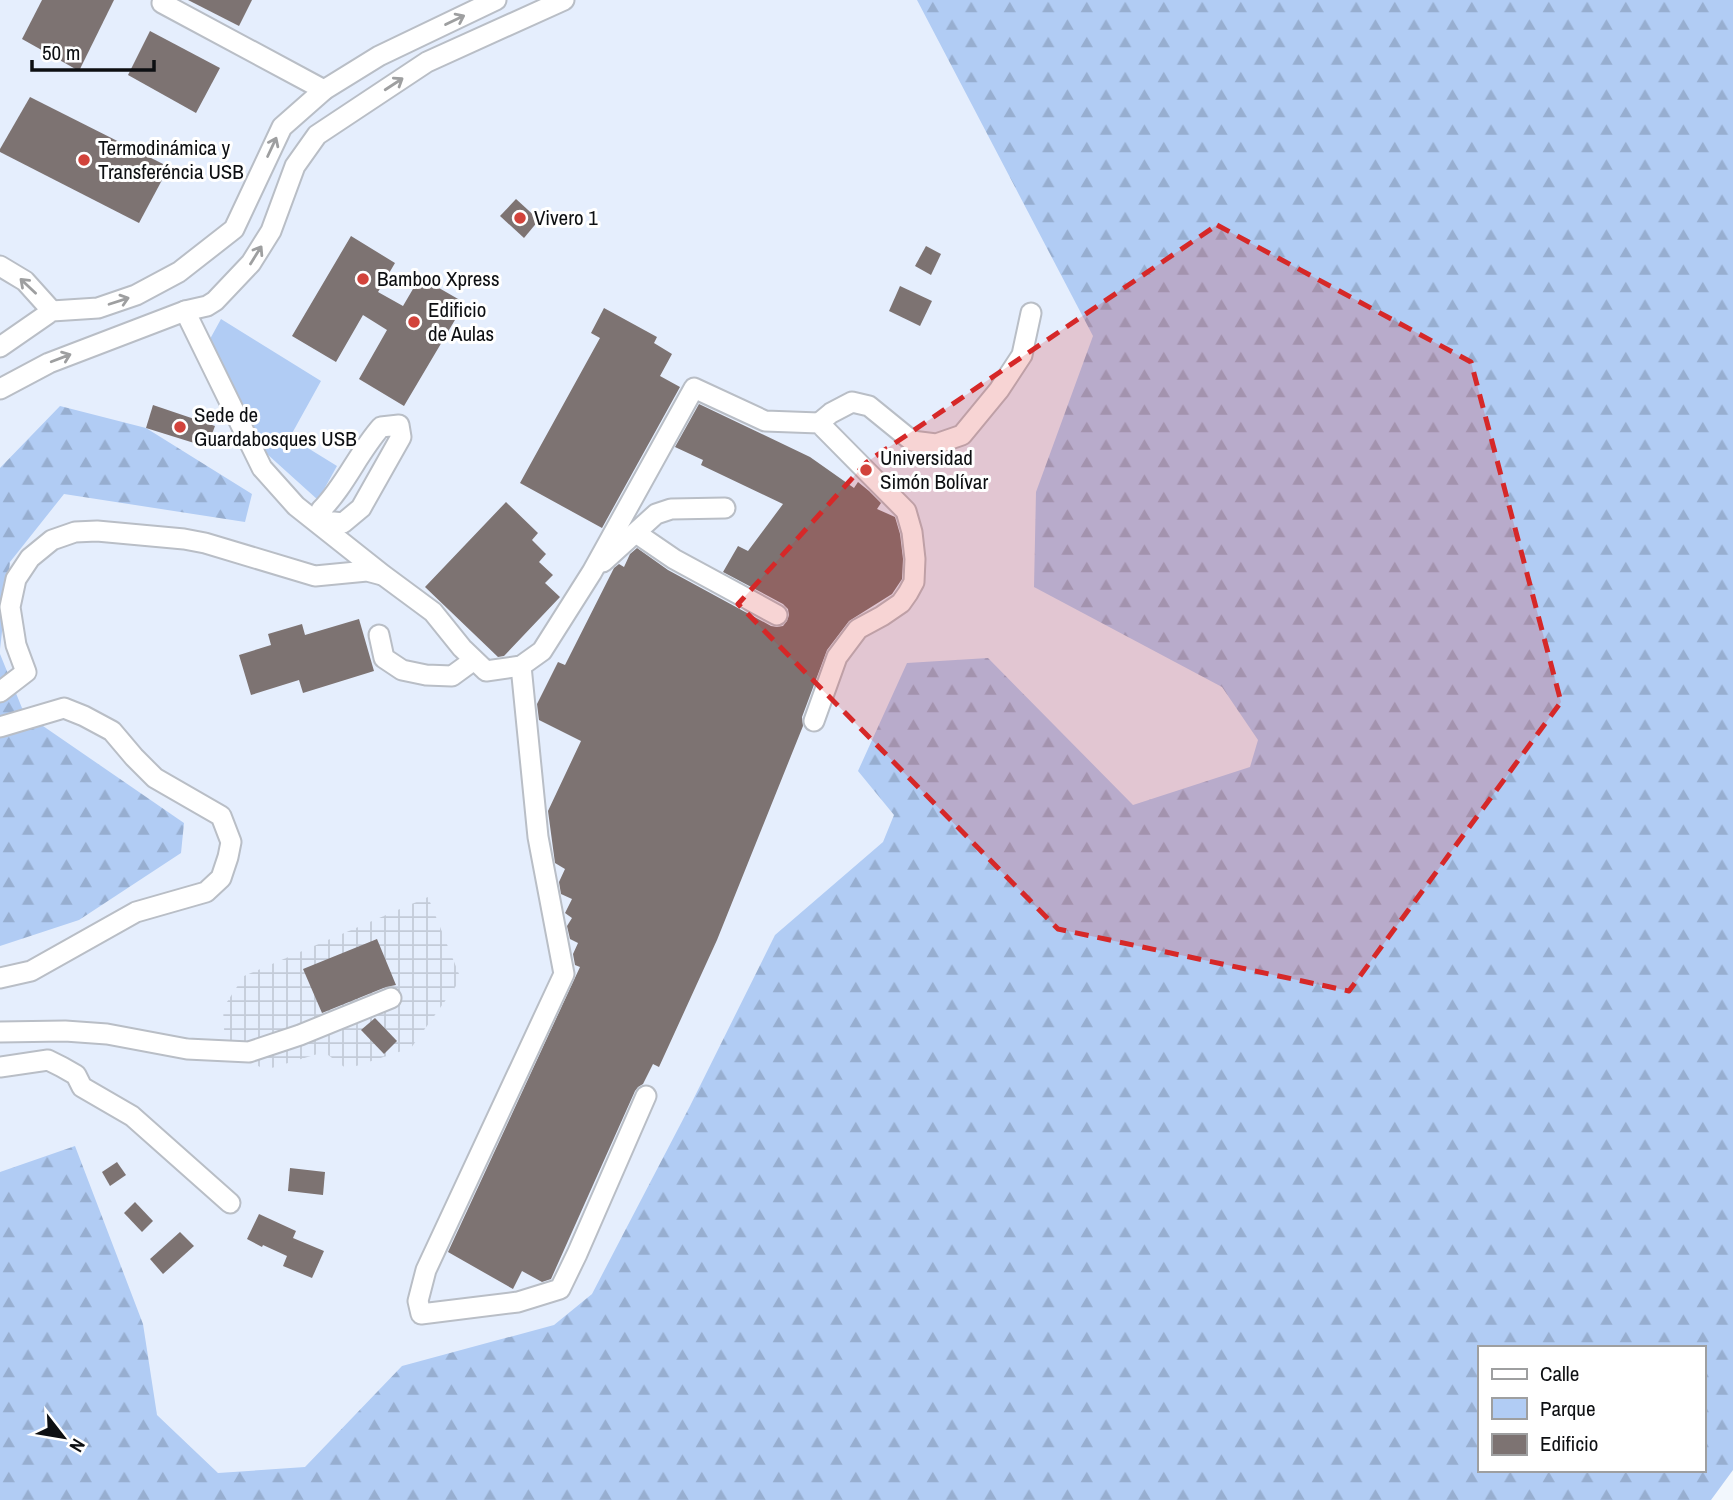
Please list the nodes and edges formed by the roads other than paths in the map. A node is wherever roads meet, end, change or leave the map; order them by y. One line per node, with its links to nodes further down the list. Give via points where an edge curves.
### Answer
1 (496, 0): 4 (lane, one-way to 1, via 379,56)
2 (564, 0): 7 (lane, one-way to 2, via 215,301 251,263 271,231 295,166 317,135 427,62)
3 (162, 3): 4 (lane)
4 (324, 90): 6 (lane, one-way to 4, via 98,308 136,295 179,272 234,229 282,127)
5 (0, 266): 6 (lane, one-way to 5, via 25,281)
6 (52, 311): 9 (lane)
7 (185, 311): 10 (lane, one-way to 7, via 48,363); 13 (lane, via 262,468 296,506)
8 (1031, 313): 11 (lane, via 1021,355 962,435 936,444 912,441 869,406 852,402)
9 (0, 347)
10 (0, 389)
11 (819, 423): 15 (lane, via 765,421 694,388); 22 (lane, via 906,511 915,559 914,582 901,603 858,629 837,657)
12 (725, 508): 14 (lane, via 671,509 656,514)
13 (320, 521): 13 (lane, via 343,523 361,508 401,437 398,425 381,427 369,440 321,510); 16 (lane)
14 (636, 533): 15 (lane); 17 (lane)
15 (592, 572): 20 (lane, via 542,651)
16 (383, 575): 19 (lane, via 433,612); 21 (lane, via 367,571 315,576 184,538 75,532 52,540 30,558 16,579 10,607 26,672)
17 (776, 615)
18 (379, 635): 19 (lane, via 384,658 402,670 452,676)
19 (474, 660): 20 (lane, via 486,671)
20 (521, 666): 28 (lane, via 538,837 565,974 426,1270 418,1301 421,1314 518,1302 560,1289)
21 (0, 692)
22 (814, 721)
23 (0, 727): 24 (lane, via 64,708 84,716 112,731 155,778 221,816 231,842 221,878 206,892 136,912 31,971)
24 (0, 978)
25 (391, 998): 26 (lane, via 248,1052 187,1049 107,1034)
26 (0, 1032)
27 (0, 1067): 29 (lane, via 48,1060 76,1075 82,1087 132,1116)
28 (646, 1096)
29 (230, 1203)

